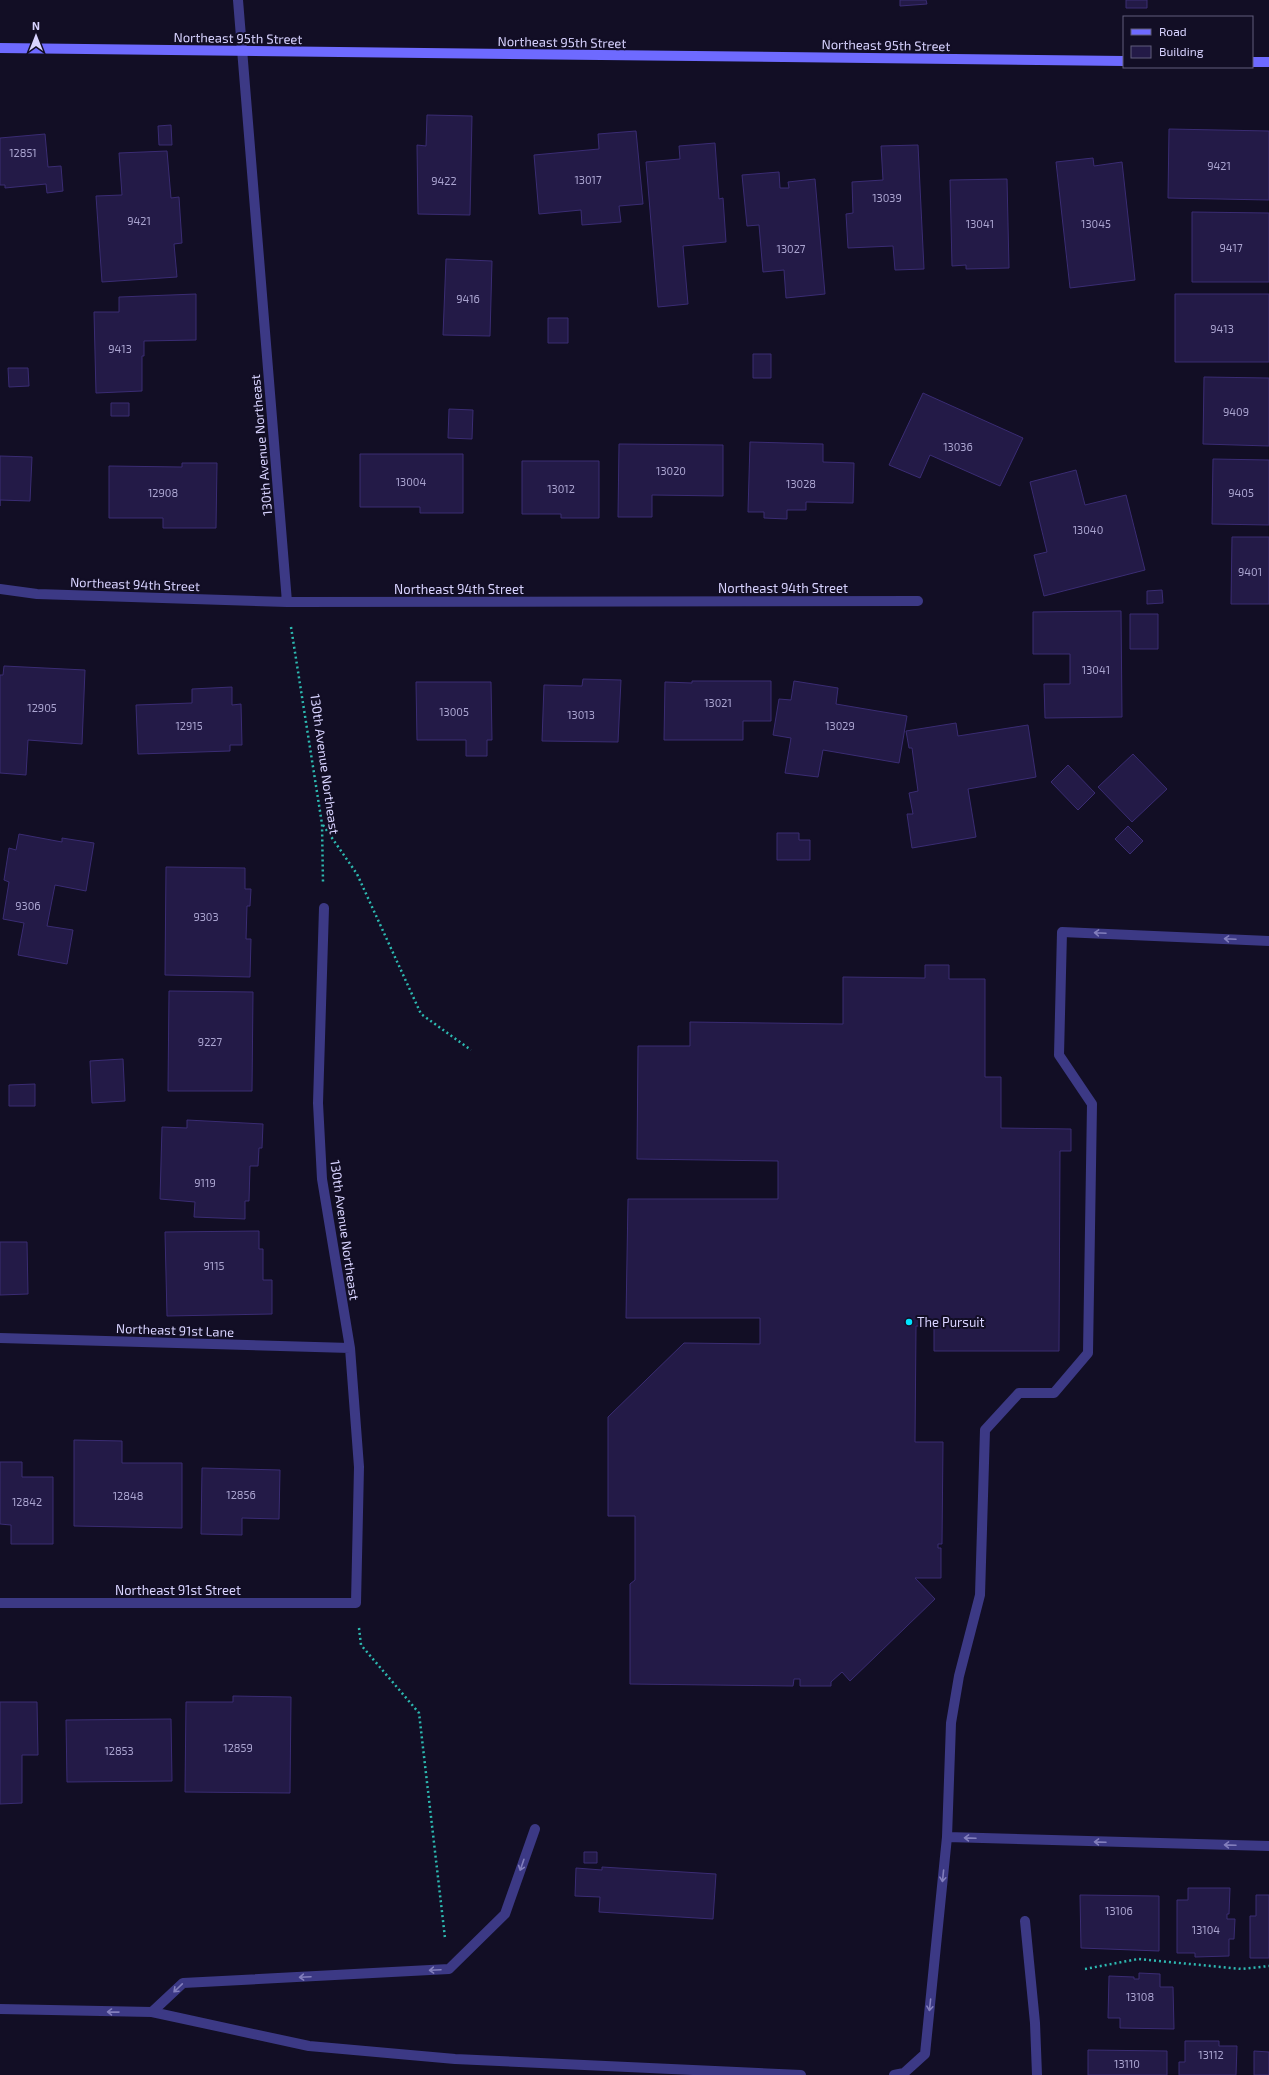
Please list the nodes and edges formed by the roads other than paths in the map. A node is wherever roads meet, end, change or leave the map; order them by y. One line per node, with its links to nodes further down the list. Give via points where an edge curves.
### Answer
1 (238, 0): 3 (street, 130th Avenue Northeast)
2 (0, 48): 3 (street, Northeast 95th Street)
3 (242, 51): 4 (street, Northeast 95th Street); 9 (street, 130th Avenue Northeast)
4 (1123, 61)
5 (1253, 62): 6 (street)
6 (1269, 62)
7 (0, 589): 9 (street, Northeast 94th Street, via 37,594)
8 (918, 601): 9 (street, Northeast 94th Street)
9 (287, 602)
10 (324, 908): 13 (street, 130th Avenue Northeast, via 318,1103 322,1179)
11 (1269, 941): 17 (street, one-way to 17, via 1062,932 1059,1055 1092,1104 1088,1353 1054,1393 1019,1393 985,1430 980,1595 959,1676 951,1722)
12 (0, 1338): 13 (street, Northeast 91st Lane)
13 (350, 1348): 15 (street, 130th Avenue Northeast, via 359,1467)
14 (0, 1602): 15 (street, Northeast 91st Street)
15 (356, 1604)
16 (535, 1829): 21 (street, one-way to 21, via 505,1914 448,1969 183,1983)
17 (947, 1837): 18 (street, one-way to 17); 23 (street, one-way to 23, via 925,2054 904,2073)
18 (1269, 1846)
19 (1026, 1921): 24 (street)
20 (0, 2009): 21 (street, one-way to 20)
21 (152, 2012): 22 (street, via 309,2046 455,2059)
22 (801, 2075)
23 (894, 2075)
24 (1037, 2075)

